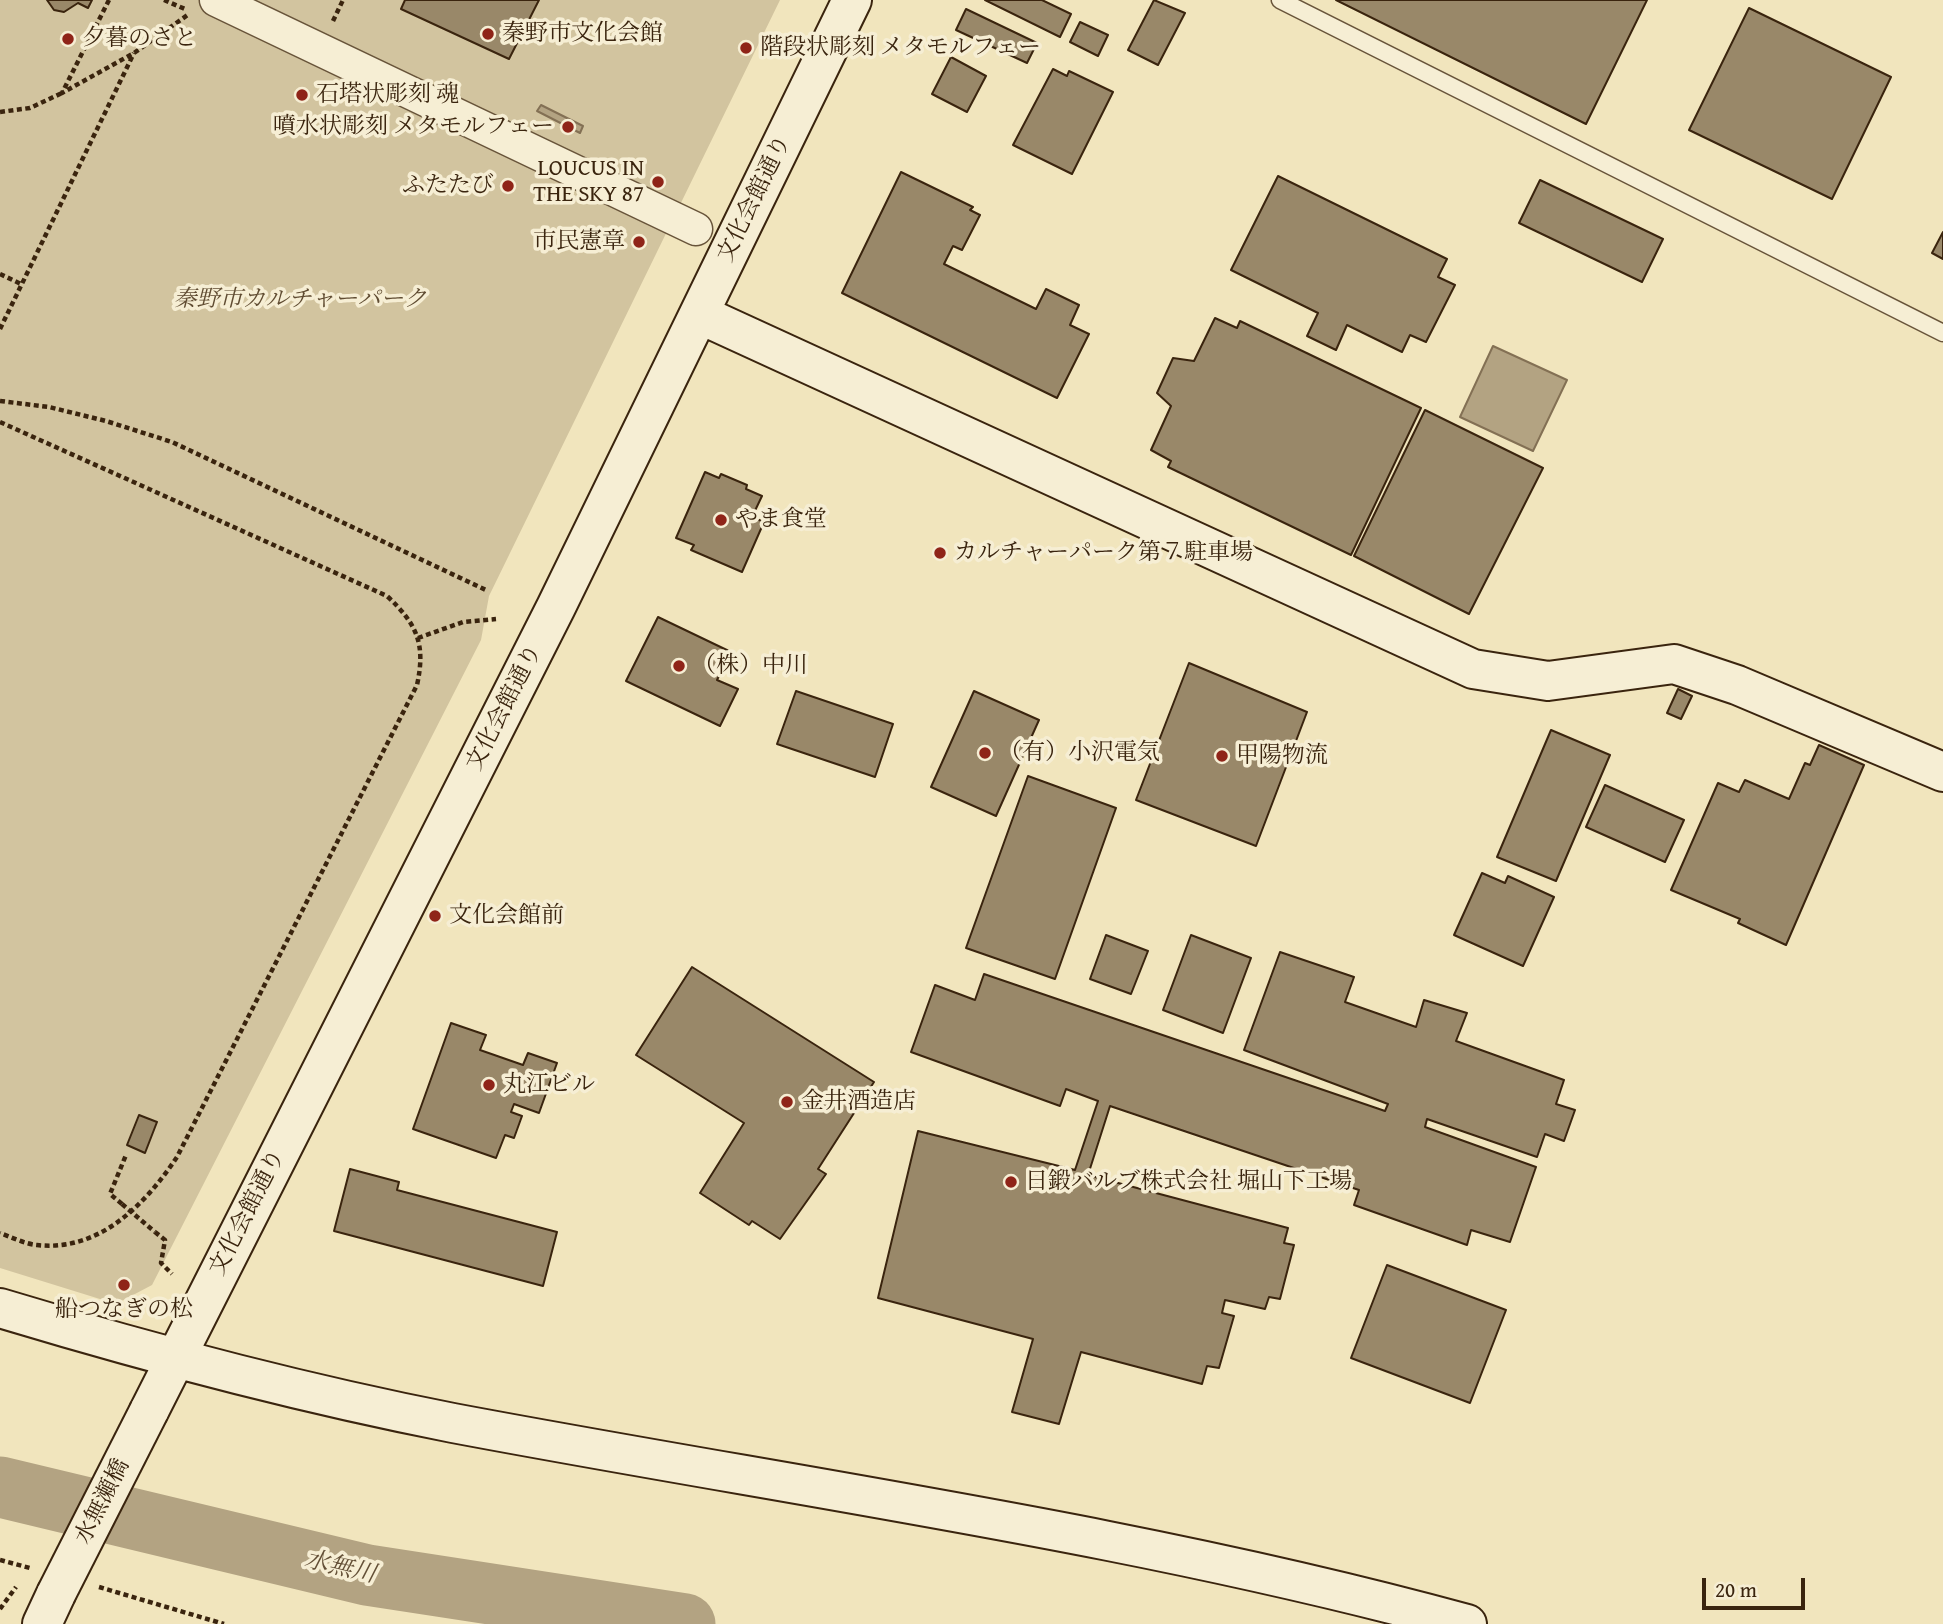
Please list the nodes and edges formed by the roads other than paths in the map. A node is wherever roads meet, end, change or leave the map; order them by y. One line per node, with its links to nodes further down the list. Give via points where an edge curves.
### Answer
1 (216, 0): 4 (street)
2 (852, 0): 5 (street, 文化会館通り)
3 (1280, 0): 6 (lane)
4 (696, 229)
5 (699, 314): 7 (street, via 1474,669 1548,681 1674,664 1737,685); 9 (street, 文化会館通り, via 556,607)
6 (1943, 333)
7 (1943, 772)
8 (0, 1308): 9 (street)
9 (174, 1360): 10 (street, 文化会館通り); 12 (street, via 451,1422 794,1481 1265,1572)
10 (149, 1411): 11 (street, 水無瀬橋, bridge)
11 (56, 1593)
12 (1467, 1624)

